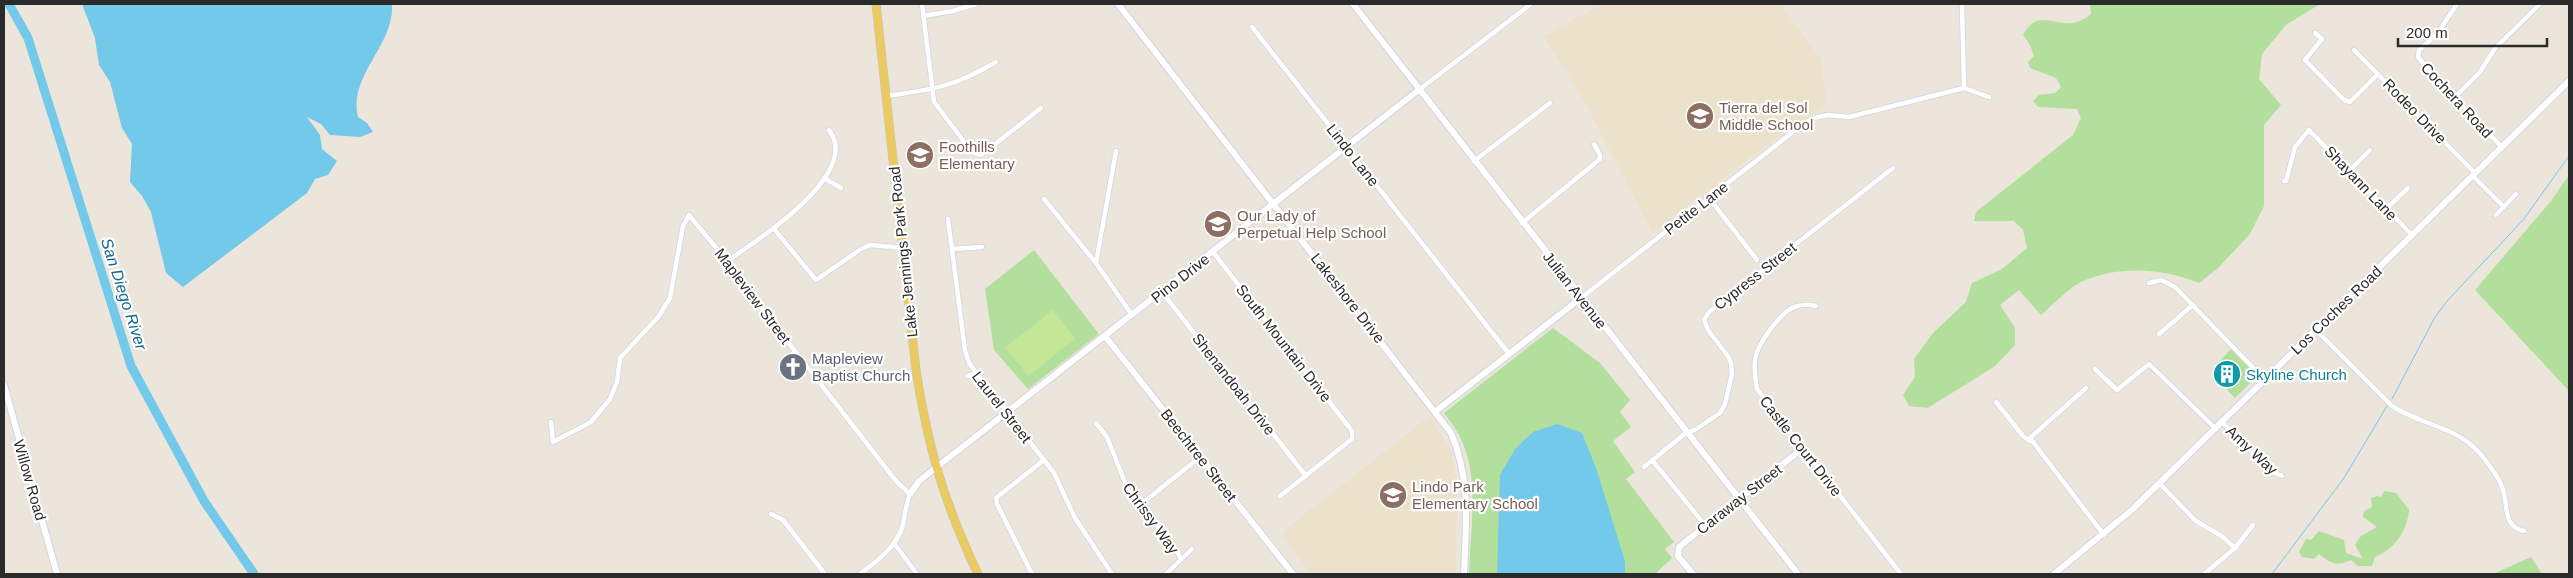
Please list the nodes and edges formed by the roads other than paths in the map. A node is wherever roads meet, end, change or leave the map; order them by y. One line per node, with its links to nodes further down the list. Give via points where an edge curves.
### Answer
1 (876, 4): 20 (main road, Lake Jennings Park Road)
2 (922, 4): 10 (street)
3 (976, 4): 10 (street)
4 (1118, 4): 42 (street, Lakeshore Drive)
5 (1353, 4): 18 (street, Julian Avenue)
6 (1531, 4): 18 (street, Pino Drive)
7 (1962, 4): 17 (street)
8 (2457, 4): 22 (street, Cochera Road, via 2437,34 2419,50 2421,63)
9 (2540, 4): 22 (street, via 2496,48 2480,72)
10 (923, 16): 19 (street)
11 (1252, 27): 27 (street, Lindo Lane)
12 (2315, 33): 15 (street, via 2322,39 2305,60 2344,100 2350,102)
13 (2354, 50): 15 (street, Rodeo Drive)
14 (996, 62): 19 (street, via 961,82)
15 (2378, 74): 34 (street, Rodeo Drive)
16 (2569, 81): 28 (street, Los Coches Road)
17 (1964, 88): 21 (street); 40 (street, Petite Lane, via 1849,117 1828,115 1814,118)
18 (1420, 89): 27 (street, Pino Drive); 31 (street, Julian Avenue)
19 (931, 90): 20 (street); 24 (street, via 941,112 977,155 1005,138)
20 (885, 96): 51 (main road, Lake Jennings Park Road)
21 (1989, 97)
22 (2454, 98): 28 (street, Cochera Road)
23 (1550, 103): 31 (street)
24 (1041, 108)
25 (829, 130): 35 (street, via 834,136 835,148)
26 (1594, 144): 47 (street, via 1600,159)
27 (1346, 146): 42 (street, Pino Drive); 66 (street, Lindo Lane)
28 (2502, 146): 34 (street, Los Coches Road)
29 (2370, 150): 33 (street)
30 (1116, 151): 56 (street)
31 (1474, 161): 47 (street, Julian Avenue)
32 (1893, 168): 80 (street, Cypress Street, via 1706,317 1708,330 1731,363 1732,374 1720,413)
33 (2349, 170): 36 (street, Shayann Lane, via 2310,130 2294,147); 44 (street, Shayann Lane)
34 (2474, 174): 43 (street, Rodeo Drive); 49 (street, Los Coches Road)
35 (824, 178): 37 (street); 48 (street, via 806,203)
36 (2284, 181)
37 (841, 188)
38 (2408, 188): 44 (street)
39 (2516, 194): 43 (street)
40 (1709, 198): 54 (street); 59 (street, Petite Lane)
41 (1044, 199): 56 (street)
42 (1274, 203): 53 (street, Pino Drive); 74 (street, Lakeshore Drive)
43 (2504, 207): 45 (street)
44 (2386, 209): 49 (street, Shayann Lane)
45 (2496, 215)
46 (948, 219): 52 (street, Laurel Street)
47 (1522, 223): 59 (street, Julian Avenue)
48 (774, 229): 51 (street, via 816,280 870,245); 55 (street)
49 (2412, 235): 63 (street, Los Coches Road)
50 (982, 247): 52 (street)
51 (903, 248): 86 (main road, Lake Jennings Park Road, via 916,370)
52 (952, 250): 68 (street, Laurel Street, via 965,350)
53 (1213, 252): 58 (street, Pino Drive); 88 (street, South Mountain Drive, via 1346,422 1352,436)
54 (1757, 260)
55 (727, 261): 76 (street, Mapleview Street, via 689,216 682,231 670,298 659,316 620,358 617,382 610,399 591,422 552,442); 91 (street, Mapleview Street, via 873,452)
56 (1096, 263): 62 (street)
57 (2149, 283): 60 (street, via 2168,282)
58 (1162, 292): 62 (street, Pino Drive); 88 (street, Shenandoah Drive)
59 (1582, 298): 66 (street, Petite Lane); 80 (street, Julian Avenue)
60 (2193, 305): 64 (street); 70 (street)
61 (1816, 306): 82 (street, Castle Court Drive, via 1808,304 1781,314 1756,354 1754,370 1756,390)
62 (1132, 315): 65 (street, Pino Drive)
63 (2316, 330): 70 (street, Los Coches Road); 98 (street, via 2392,406 2468,441 2500,482 2508,519 2517,529)
64 (2159, 334)
65 (1105, 336): 75 (street, Pino Drive); 83 (street, Beechtree Street)
66 (1509, 354): 74 (street, Petite Lane)
67 (2096, 369): 79 (street, via 2118,390 2149,364)
68 (975, 374): 69 (street); 75 (street, Laurel Street)
69 (967, 376)
70 (2264, 378): 77 (street, Los Coches Road)
71 (4, 385): 104 (street, Willow Road)
72 (2086, 388): 81 (street, via 2031,435)
73 (1996, 402): 81 (street, via 2023,436)
74 (1436, 411): 113 (street, Lakeshore Drive, via 1451,433 1464,473)
75 (1008, 414): 84 (street, Laurel Street); 86 (street, Pino Drive)
76 (551, 422)
77 (2222, 422): 79 (street, Los Coches Road); 89 (street, Amy Way, via 2270,471)
78 (1096, 423): 94 (street, Chrissy Way, via 1107,437 1122,478)
79 (2216, 429): 90 (street, Los Coches Road)
80 (1687, 432): 85 (street, Cypress Street); 93 (street, Julian Avenue)
81 (2032, 442): 99 (street)
82 (1803, 448): 93 (street, Caraway Street); 116 (street, Castle Court Drive)
83 (1200, 458): 94 (street); 112 (street, Beechtree Street)
84 (1044, 460): 109 (street, via 996,498 996,504); 110 (street, Laurel Street, via 1054,473 1080,527)
85 (1652, 460): 87 (street, Cypress Street); 96 (street)
86 (936, 468): 91 (street, Pino Drive, via 919,481); 108 (main road, Lake Jennings Park Road, via 955,525)
87 (1644, 468)
88 (1306, 476): 92 (street)
89 (2282, 476)
90 (2160, 484): 99 (street, Los Coches Road); 101 (street, via 2196,521)
91 (910, 494): 100 (street, Pino Drive)
92 (1280, 496)
93 (1739, 498): 96 (street, Caraway Street); 115 (street, Julian Avenue)
94 (1140, 505): 103 (street, Chrissy Way, via 1176,549)
95 (771, 514): 105 (street, via 783,520)
96 (1705, 525): 114 (street, Caraway Street, via 1677,552)
97 (2252, 525): 101 (street)
98 (2524, 531)
99 (2104, 535): 117 (street, Los Coches Road)
100 (894, 543): 106 (street, Pino Drive, via 887,553); 107 (street)
101 (2235, 548): 118 (street)
102 (1192, 549): 103 (street)
103 (1180, 559): 111 (street)
104 (57, 574)
105 (825, 574)
106 (860, 574)
107 (917, 574)
108 (978, 574)
109 (1032, 574)
110 (1112, 574)
111 (1166, 574)
112 (1293, 574)
113 (1464, 574)
114 (1693, 574)
115 (1798, 574)
116 (1901, 574)
117 (2054, 574)
118 (2204, 574)

